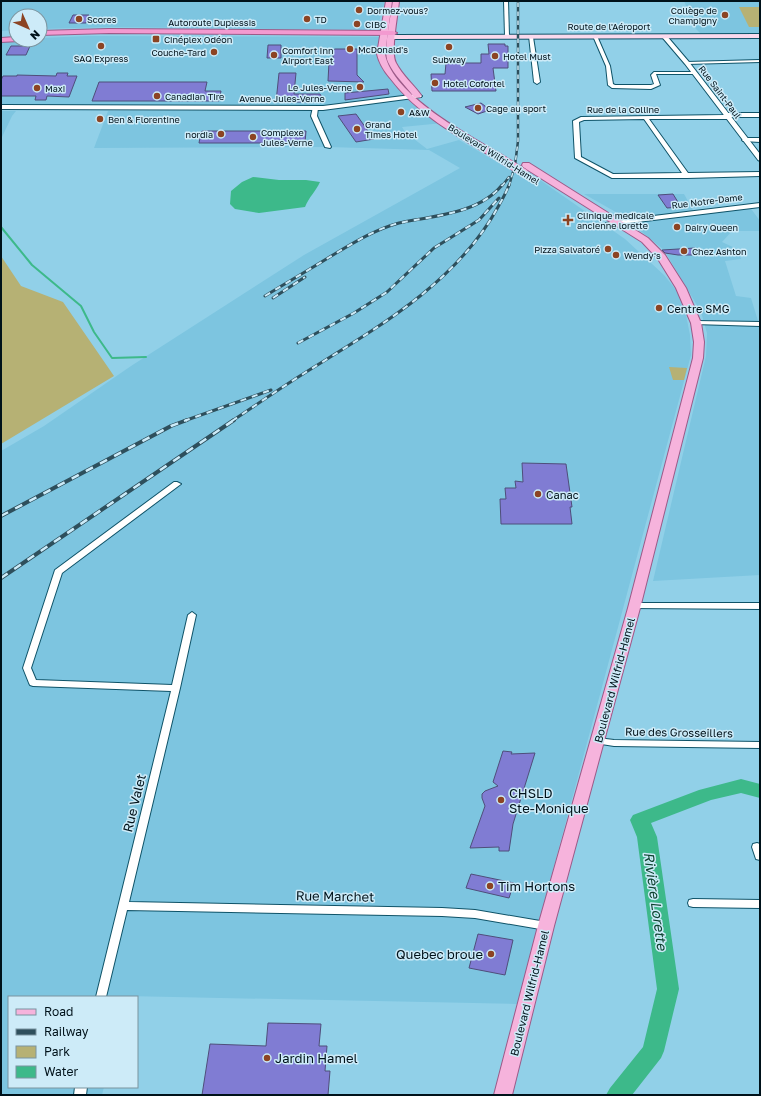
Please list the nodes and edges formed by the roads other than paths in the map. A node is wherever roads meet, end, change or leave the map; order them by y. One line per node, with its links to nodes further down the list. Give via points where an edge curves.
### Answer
1 (389, 1): 5 (main road, Boulevard Wilfrid-Hamel)
2 (396, 1): 6 (main road, Boulevard Wilfrid-Hamel)
3 (506, 1): 7 (street)
4 (48, 33): 5 (highway, Autoroute Duplessis)
5 (383, 35): 6 (highway, Route de l'Aéroport); 12 (highway, Autoroute Duplessis); 18 (main road, Boulevard Wilfrid-Hamel, via 381,58 397,84)
6 (393, 35): 7 (main road, Route de l'Aéroport); 17 (main road, Boulevard Wilfrid-Hamel, via 391,56 395,67)
7 (507, 36): 11 (main road, Route de l'Aéroport)
8 (595, 36): 9 (main road, Route de l'Aéroport); 11 (main road, Route de l'Aéroport); 15 (street, via 608,66 611,85 614,87 655,86 654,73)
9 (664, 36): 10 (main road, Route de l'Aéroport); 14 (street, Rue Saint-Paul)
10 (760, 36)
11 (531, 37): 16 (street)
12 (48, 38)
13 (760, 61): 14 (street)
14 (687, 62): 15 (street, Rue Saint-Paul)
15 (694, 72): 22 (street, Rue Saint-Paul)
16 (537, 82)
17 (419, 96): 18 (street, Avenue Jules-Verne); 28 (main road, Boulevard Wilfrid-Hamel, via 444,116 506,153)
18 (410, 97): 20 (street, Avenue Jules-Verne); 28 (main road, Boulevard Wilfrid-Hamel, bridge, via 438,119 497,156)
19 (1, 107): 20 (street, Avenue Jules-Verne)
20 (316, 108): 26 (street, via 314,116)
21 (760, 115): 22 (street, Rue de la Colline)
22 (727, 116): 23 (street, Rue de la Colline); 24 (street, Rue Saint-Paul)
23 (646, 118): 30 (street); 30 (street, Rue de la Colline, via 577,120 578,158 612,176)
24 (745, 140): 25 (street); 27 (street, Rue Saint-Paul)
25 (760, 140)
26 (328, 148)
27 (760, 159)
28 (525, 169): 32 (main road, Boulevard Wilfrid-Hamel); 33 (main road, Boulevard Wilfrid-Hamel)
29 (760, 174): 30 (street, Rue de la Colline)
30 (687, 176)
31 (760, 205): 32 (street, Rue Notre-Dame)
32 (620, 223): 33 (street, Rue Notre-Dame); 34 (main road, Boulevard Wilfrid-Hamel, via 645,240 662,257)
33 (609, 225): 34 (main road, Boulevard Wilfrid-Hamel)
34 (668, 268): 35 (main road, Boulevard Wilfrid-Hamel, via 681,288)
35 (696, 323): 36 (street); 38 (main road, Boulevard Wilfrid-Hamel, via 698,358)
36 (760, 324)
37 (177, 484): 41 (street, via 58,572 27,668 33,683)
38 (635, 606): 39 (street); 42 (main road, Boulevard Wilfrid-Hamel)
39 (760, 606)
40 (192, 615): 41 (street, Rue Valet)
41 (176, 688): 46 (street, Rue Valet)
42 (598, 741): 43 (street, Rue des Grosseillers); 47 (main road, Boulevard Wilfrid-Hamel)
43 (760, 745)
44 (693, 903): 45 (street)
45 (760, 904)
46 (123, 906): 47 (street, Rue Marchet, via 449,912); 48 (street, Rue Valet)
47 (546, 926): 49 (main road, Boulevard Wilfrid-Hamel)
48 (101, 996)
49 (503, 1095)

